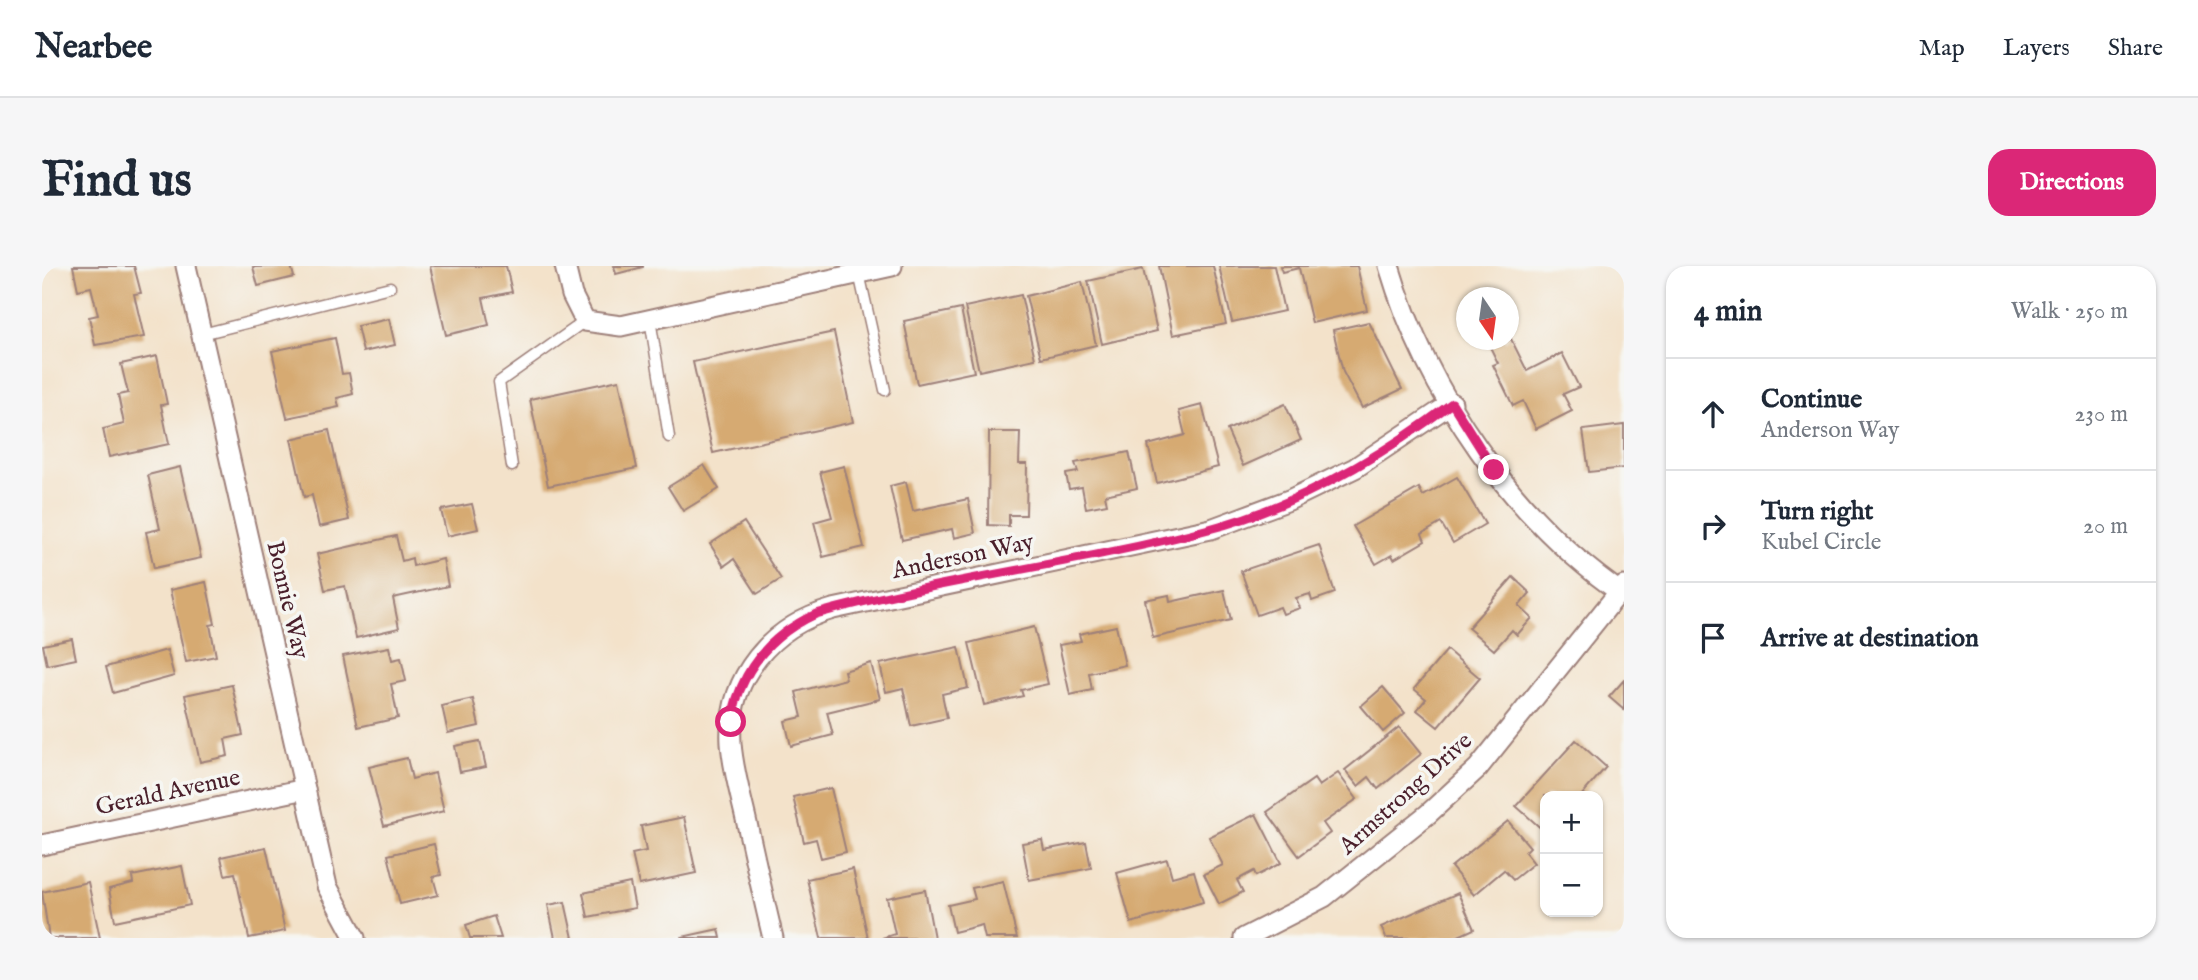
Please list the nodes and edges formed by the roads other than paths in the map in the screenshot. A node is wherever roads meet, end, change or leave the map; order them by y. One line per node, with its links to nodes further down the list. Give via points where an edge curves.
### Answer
1 (186, 266): 9 (street, Bonnie Way)
2 (565, 266): 8 (street)
3 (892, 266): 5 (street)
4 (1389, 266): 11 (street, via 1402,310)
5 (859, 273): 7 (street); 10 (lane)
6 (390, 287): 9 (lane)
7 (650, 319): 8 (street, via 621,326); 12 (lane)
8 (585, 321): 13 (lane, via 499,382)
9 (202, 334): 15 (street, Bonnie Way)
10 (885, 390)
11 (1452, 403): 14 (street, via 1494,470 1539,521); 18 (street, Anderson Way, via 1355,468 1289,500 1210,529 833,609 784,631 748,671 731,722 732,759)
12 (669, 437)
13 (512, 466)
14 (1622, 591): 19 (street, Armstrong Drive, via 1478,768 1428,814 1324,898)
15 (305, 789): 16 (street, Gerald Avenue); 17 (street, Bonnie Way, via 327,886)
16 (42, 845)
17 (355, 938)
18 (773, 938)
19 (1244, 938)

